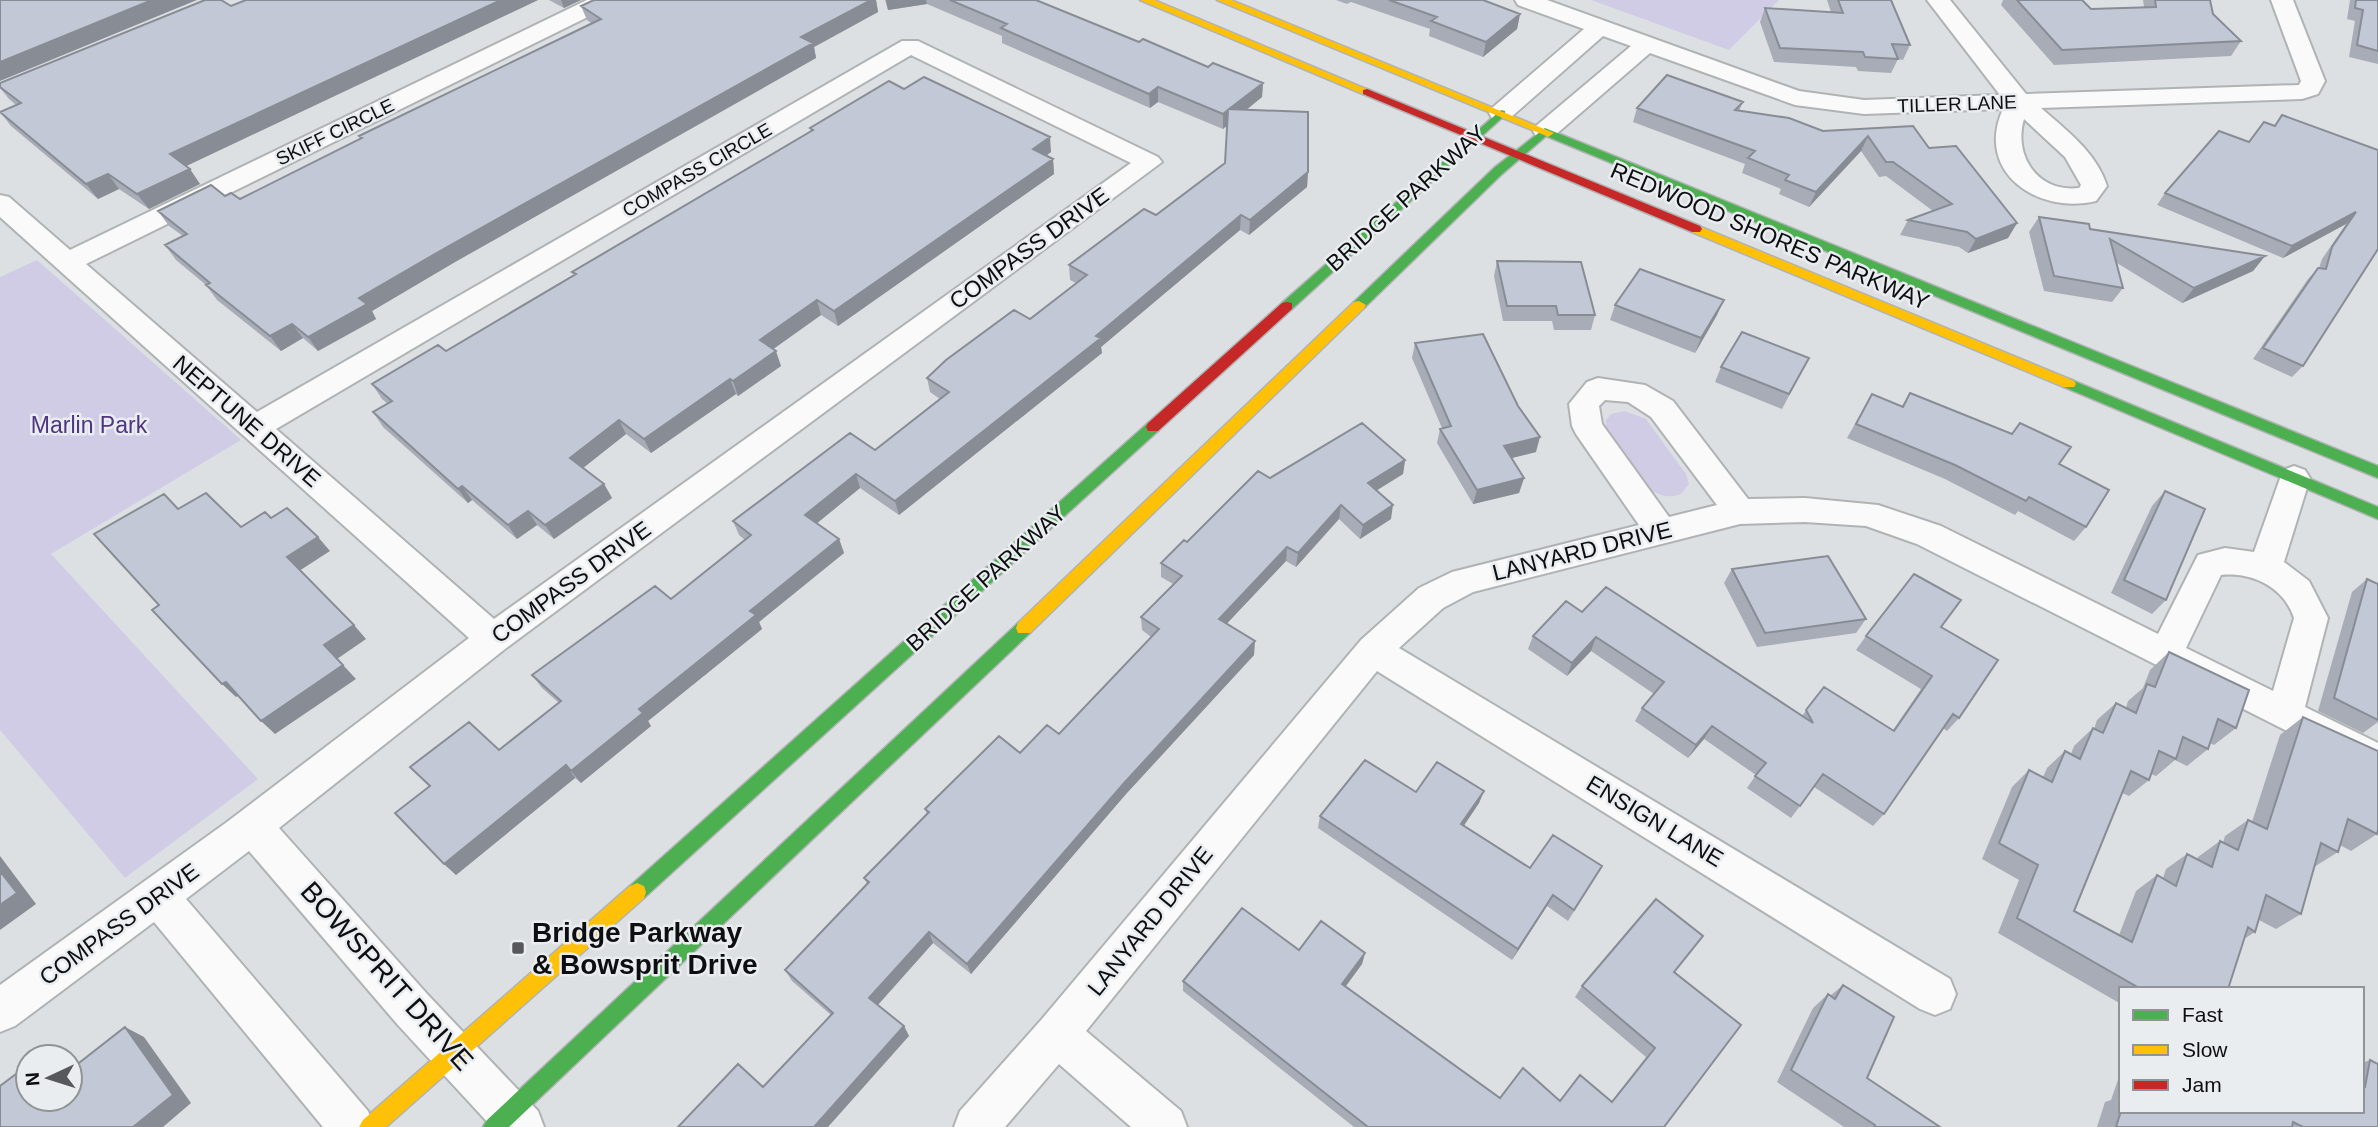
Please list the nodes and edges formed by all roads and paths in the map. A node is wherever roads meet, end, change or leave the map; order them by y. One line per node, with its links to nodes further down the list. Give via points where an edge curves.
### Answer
1 (604, 0): 16 (street, SKIFF CIRCLE)
2 (1145, 0): 12 (street, REDWOOD SHORES PARKWAY)
3 (1222, 0): 10 (street, REDWOOD SHORES PARKWAY)
4 (1525, 0): 7 (street, TILLER LANE)
5 (1938, 0): 9 (street)
6 (2282, 0): 9 (street, TILLER LANE, via 2311,89 2292,94)
7 (1600, 27): 8 (street, TILLER LANE); 10 (street, BRIDGE PARKWAY)
8 (1646, 45): 9 (street, TILLER LANE, via 1813,102 1864,107); 11 (street, BRIDGE PARKWAY)
9 (2018, 101)
10 (1501, 113): 11 (street, REDWOOD SHORES PARKWAY); 12 (street, BRIDGE PARKWAY)
11 (1545, 131): 13 (street, BRIDGE PARKWAY); 18 (street, REDWOOD SHORES PARKWAY)
12 (1474, 138): 13 (street, REDWOOD SHORES PARKWAY); 34 (street, BRIDGE PARKWAY)
13 (1516, 156): 19 (street, REDWOOD SHORES PARKWAY); 35 (street, BRIDGE PARKWAY)
14 (1149, 162): 17 (street, COMPASS CIRCLE, via 910,46); 24 (street, COMPASS DRIVE)
15 (0, 203): 16 (street, NEPTUNE DRIVE)
16 (67, 263): 17 (street, NEPTUNE DRIVE)
17 (254, 428): 24 (street, NEPTUNE DRIVE)
18 (2378, 472)
19 (2294, 478): 21 (street, REDWOOD SHORES PARKWAY); 23 (street)
20 (1740, 512): 22 (street, LANYARD DRIVE); 22 (street, via 1662,409 1634,392 1598,389 1584,404 1587,426); 26 (street, LANYARD DRIVE, via 1867,514 1928,535)
21 (2378, 513)
22 (1660, 530): 25 (street, LANYARD DRIVE, via 1452,585 1404,619)
23 (2265, 568): 26 (street, via 2235,559 2210,564); 27 (street, via 2301,595 2311,618)
24 (493, 639): 29 (street, COMPASS DRIVE)
25 (1373, 650): 31 (street, ENSIGN LANE); 33 (street, LANYARD DRIVE)
26 (2166, 653): 27 (street, LANYARD DRIVE)
27 (2285, 713): 28 (street, LANYARD DRIVE)
28 (2378, 761)
29 (252, 826): 30 (street, COMPASS DRIVE); 34 (street, BOWSPRIT DRIVE)
30 (158, 896): 32 (street, COMPASS DRIVE); 36 (street)
31 (1935, 994)
32 (0, 1011)
33 (1057, 1034): 38 (street, LANYARD DRIVE); 39 (street)
34 (456, 1054): 35 (street, BOWSPRIT DRIVE); 37 (street, BRIDGE PARKWAY)
35 (508, 1122)
36 (352, 1127)
37 (370, 1127)
38 (976, 1127)
39 (1165, 1127)

